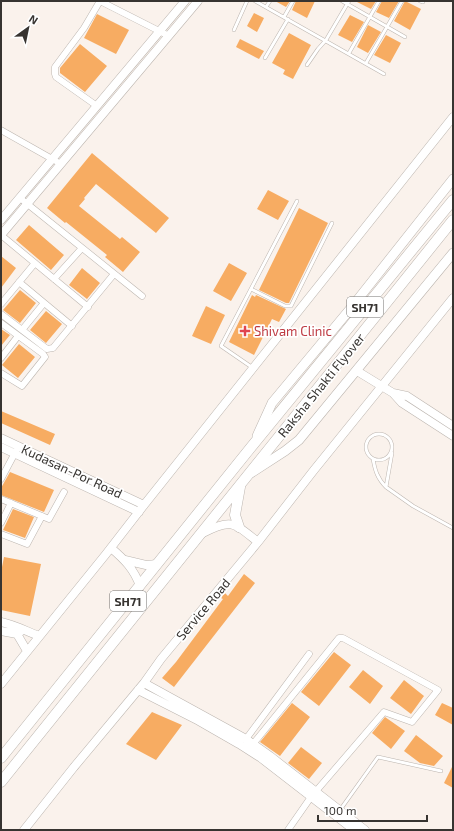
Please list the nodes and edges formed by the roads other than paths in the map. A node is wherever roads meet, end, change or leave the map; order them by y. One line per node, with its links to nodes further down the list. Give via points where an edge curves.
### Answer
1 (100, 1): 18 (street); 27 (street, via 54,70 56,77)
2 (185, 1): 18 (street)
3 (198, 1): 19 (street)
4 (248, 1): 17 (lane)
5 (255, 1): 12 (lane)
6 (270, 1): 12 (lane)
7 (293, 1): 13 (lane)
8 (342, 1): 11 (lane)
9 (379, 1): 14 (lane)
10 (402, 1): 16 (lane)
11 (348, 2): 14 (lane); 21 (lane)
12 (266, 7): 13 (lane)
13 (284, 17): 15 (lane)
14 (370, 17): 16 (lane); 22 (lane)
15 (288, 19): 21 (lane); 23 (lane)
16 (387, 27): 20 (lane); 24 (lane)
17 (234, 30)
18 (161, 31): 19 (street); 27 (street)
19 (169, 36): 31 (street)
20 (405, 37)
21 (326, 40): 22 (lane); 25 (lane)
22 (349, 53): 24 (lane)
23 (265, 58)
24 (366, 63): 26 (lane)
25 (307, 65)
26 (384, 74)
27 (97, 106): 30 (street)
28 (453, 117): 59 (street)
29 (1, 130): 30 (street)
30 (53, 159): 31 (street); 33 (street)
31 (61, 164): 36 (street)
32 (453, 179): 67 (main road, via 272,404)
33 (20, 198): 36 (street); 37 (street)
34 (453, 200): 67 (main road, Raksha Shakti Flyover / SH71)
35 (297, 201): 47 (lane)
36 (27, 204): 40 (street); 41 (street)
37 (1, 220)
38 (453, 220): 72 (main road, Raksha Shakti Flyover / SH71)
39 (332, 223): 47 (lane, via 291,306 285,306)
40 (1, 235): 43 (street)
41 (82, 248): 44 (street); 45 (street)
42 (453, 253): 60 (main road)
43 (35, 263): 45 (street); 46 (street)
44 (114, 274): 48 (street); 52 (street)
45 (54, 279): 52 (street)
46 (19, 282): 50 (street); 51 (street)
47 (251, 289): 59 (lane, via 221,346)
48 (142, 296)
49 (453, 298): 62 (street, Service Road)
50 (44, 303): 55 (street); 56 (street)
51 (1, 304)
52 (88, 307): 55 (street)
53 (1, 314): 56 (street)
54 (1, 323): 57 (street)
55 (72, 326): 56 (street, via 50,350)
56 (22, 330)
57 (18, 336): 58 (street); 61 (street, via 43,354 44,360 22,386)
58 (1, 358)
59 (253, 368): 79 (street)
60 (357, 371): 62 (street); 72 (main road, via 299,440)
61 (1, 373)
62 (382, 387): 63 (street); 86 (street, Service Road)
63 (393, 393): 64 (street, via 407,396); 65 (street, via 402,403)
64 (453, 426)
65 (453, 436)
66 (1, 438): 69 (street, Kudasan-Por Road)
67 (254, 443): 89 (main road, SH71)
68 (1, 447): 69 (street, Kudasan-Por Road)
69 (17, 450): 73 (street); 79 (street, Kudasan-Por Road)
70 (392, 452): 71 (lane, via 384,460); 71 (lane, via 389,438 375,434 366,446); 75 (lane)
71 (373, 459): 75 (lane, via 376,475)
72 (249, 474): 74 (main road, SH71)
73 (1, 479)
74 (241, 483): 82 (main road, via 235,511 235,520); 85 (main road, SH71)
75 (386, 487): 83 (lane, via 412,506)
76 (64, 492): 80 (street, via 49,518)
77 (1, 499): 78 (street)
78 (11, 503): 80 (street); 81 (street)
79 (141, 508): 87 (street)
80 (42, 516): 84 (street, via 27,544)
81 (1, 523)
82 (239, 527): 85 (street, via 232,524 221,525); 86 (street)
83 (453, 528)
84 (1, 534)
85 (200, 534): 105 (main road, SH71)
86 (258, 542): 97 (street, Service Road)
87 (111, 548): 88 (street); 94 (street)
88 (125, 560): 89 (street, via 146,565); 90 (street)
89 (157, 564): 90 (main road, SH71)
90 (140, 586): 103 (main road, SH71)
91 (1, 622): 93 (street, via 17,625)
92 (1, 630): 93 (street)
93 (20, 632): 94 (street); 95 (street)
94 (39, 636): 95 (street)
95 (27, 651): 98 (street)
96 (309, 654): 101 (street)
97 (144, 683): 99 (street, Service Road); 100 (street)
98 (1, 684)
99 (138, 690): 100 (street); 108 (street, Service Road)
100 (201, 718): 101 (street); 106 (street)
101 (246, 739): 102 (street)
102 (253, 744): 106 (street, via 277,760); 106 (street, via 339,638 438,690 412,722 384,712)
103 (1, 758)
104 (441, 771): 107 (lane, via 378,757)
105 (1, 782)
106 (314, 794): 107 (street); 109 (street); 110 (street)
107 (340, 810): 111 (street)
108 (24, 830)
109 (288, 830)
110 (354, 830)
111 (365, 830)

